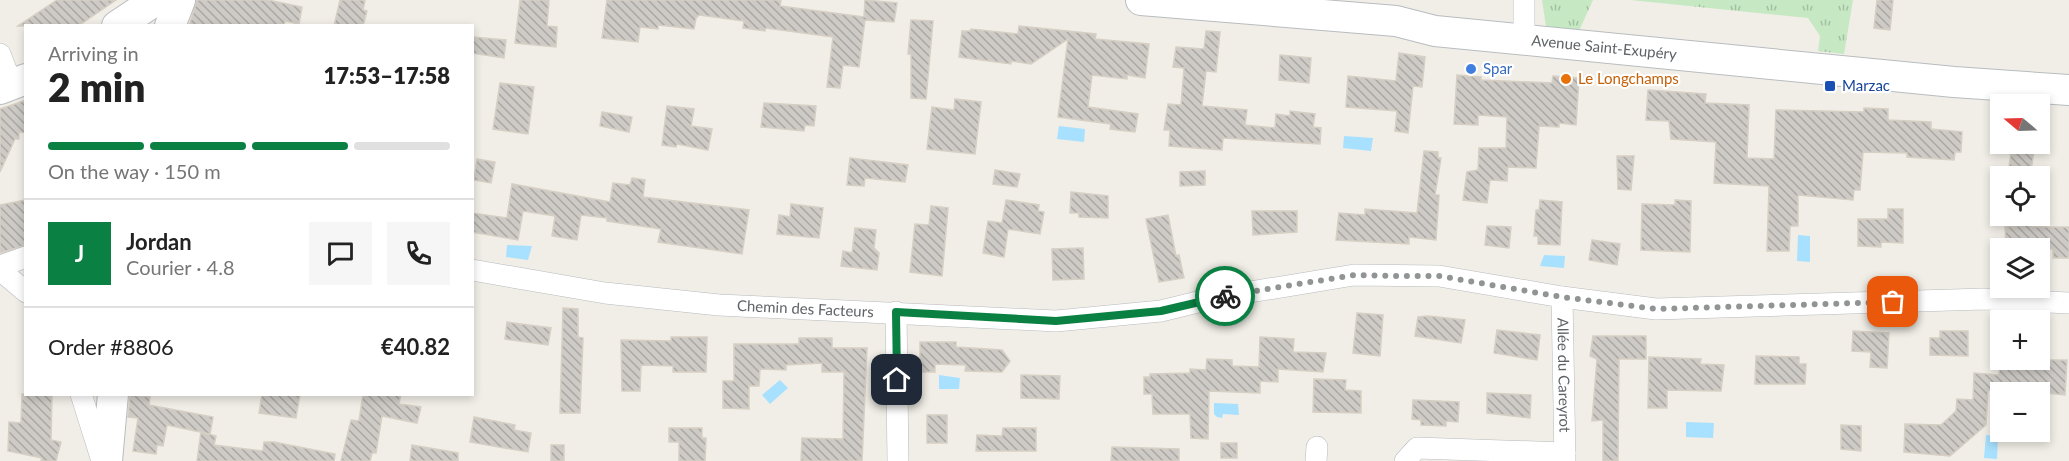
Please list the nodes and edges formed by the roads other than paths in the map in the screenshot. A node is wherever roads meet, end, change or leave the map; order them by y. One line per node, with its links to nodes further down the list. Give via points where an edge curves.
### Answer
1 (173, 0): 5 (main road)
2 (180, 0): 6 (main road)
3 (1141, 0): 7 (main road, Avenue Saint-Exupéry, via 1396,21 1435,31)
4 (1524, 0): 7 (street)
5 (170, 24)
6 (171, 24)
7 (1524, 39): 10 (main road, Avenue Saint-Exupéry)
8 (0, 54): 9 (street)
9 (12, 84)
10 (2069, 90)
11 (24, 258): 12 (street)
12 (0, 268): 14 (street)
13 (474, 270): 17 (street, Chemin des Facteurs, via 605,293 719,305)
14 (24, 290)
15 (1562, 297): 16 (street, Chemin des Facteurs, via 1656,309 1984,299); 17 (street, Chemin des Facteurs, via 1439,276 1354,275 1214,298 1161,311 1056,321); 20 (street, Allée du Careyrot)
16 (2069, 303)
17 (896, 312): 22 (street)
18 (82, 396): 21 (street)
19 (113, 396): 21 (main road)
20 (1565, 457): 23 (street, Allée du Careyrot, via 1417,448)
21 (104, 461)
22 (898, 461)
23 (1405, 461)

